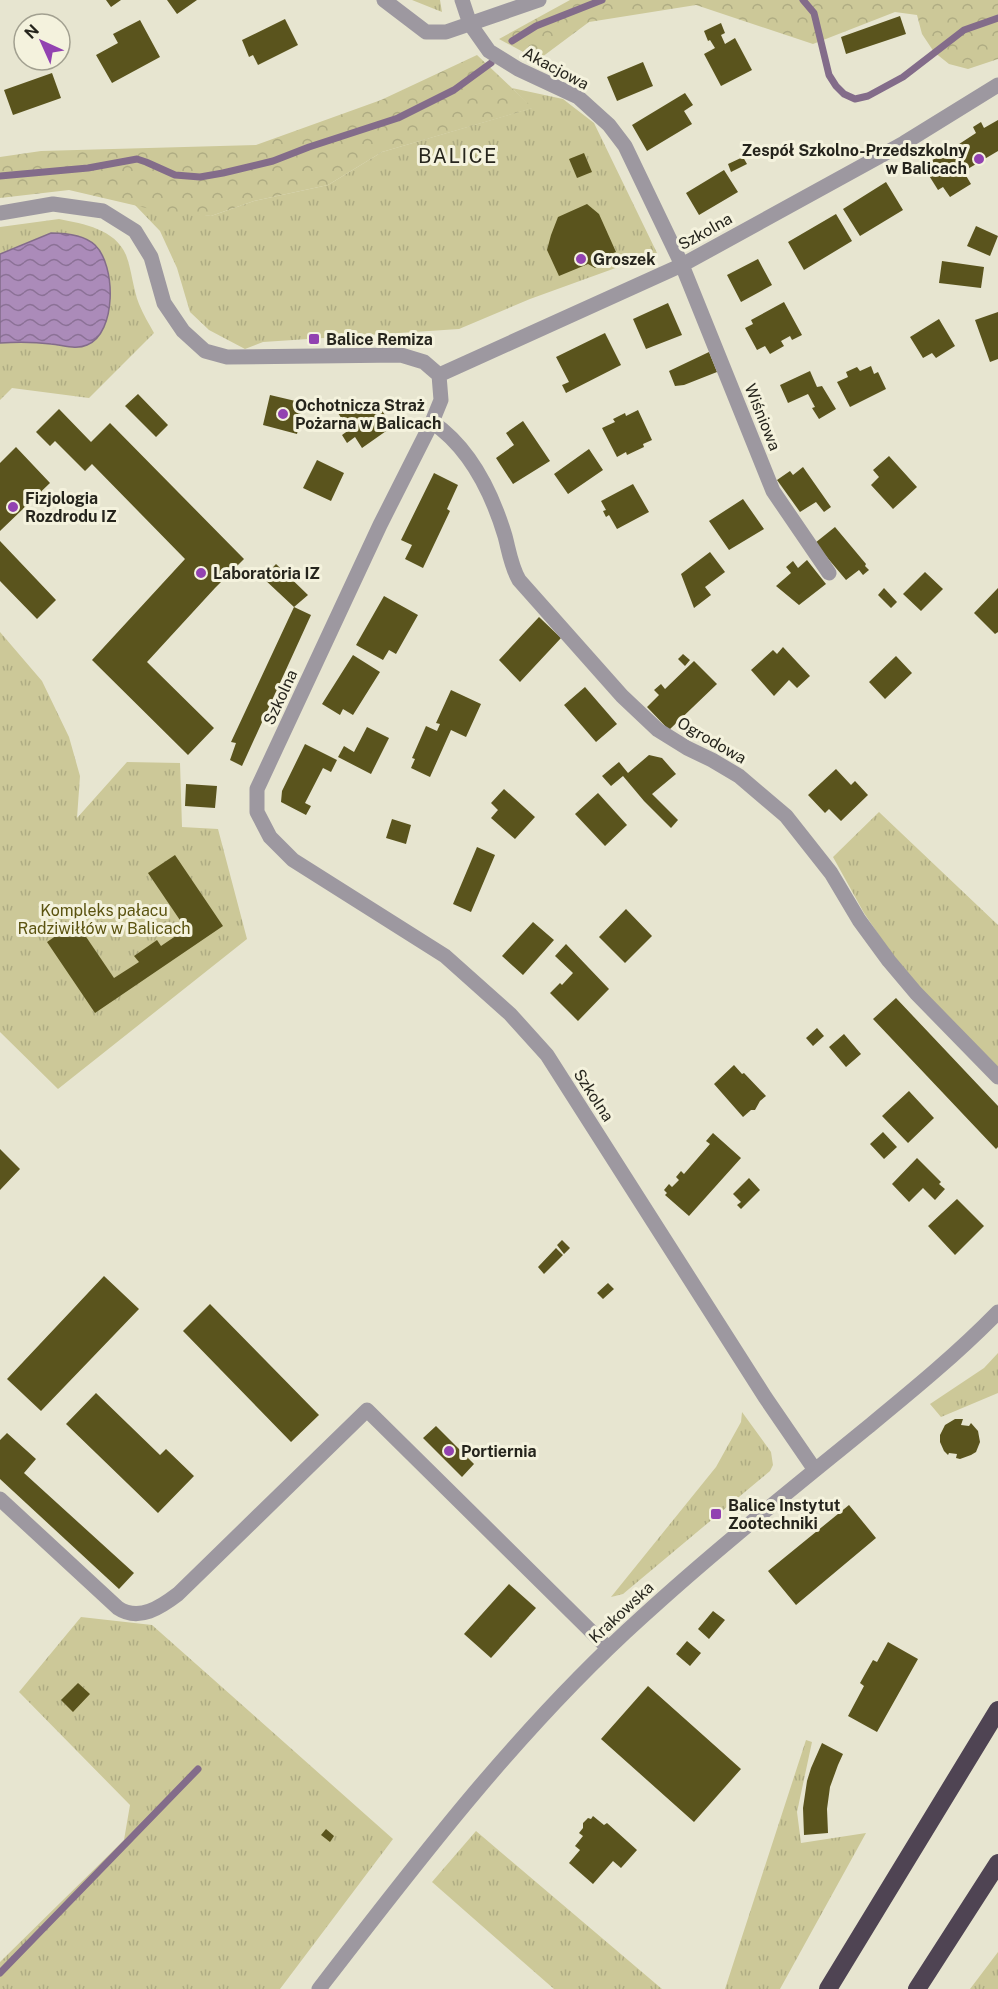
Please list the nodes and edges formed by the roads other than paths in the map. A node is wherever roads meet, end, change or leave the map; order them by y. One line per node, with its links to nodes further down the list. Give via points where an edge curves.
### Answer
1 (384, 0): 4 (street, via 426,32 446,32)
2 (462, 0): 4 (street, Akacjowa)
3 (539, 0): 4 (street)
4 (470, 24): 7 (street, Akacjowa, via 489,51 578,96 609,125 625,146)
5 (998, 86): 7 (street, Szkolna, via 904,143)
6 (0, 213): 8 (street, via 53,204 103,211 135,231 151,257 164,303 183,331 205,351 227,357 401,355 424,362)
7 (682, 265): 8 (street, Szkolna); 10 (street, Wiśniowa, via 773,491)
8 (439, 375): 9 (street, Szkolna, via 441,400)
9 (432, 422): 11 (street, Ogrodowa, via 470,461 488,491 519,580 622,696 658,730 739,776 786,816 831,873 889,962); 13 (street, Szkolna, via 257,789 258,812 270,837 293,860 445,956 510,1014 547,1055)
10 (829, 573)
11 (998, 1077)
12 (998, 1312): 13 (street, Krakowska, via 941,1367)
13 (815, 1470): 15 (street, Krakowska)
14 (0, 1499): 15 (street, via 118,1608 125,1613 143,1614 178,1594 367,1410)
15 (608, 1648): 18 (street, Krakowska, via 467,1801)
16 (998, 1710): 19 (highway)
17 (998, 1863): 20 (highway)
18 (319, 1989)
19 (828, 1989)
20 (916, 1989)

